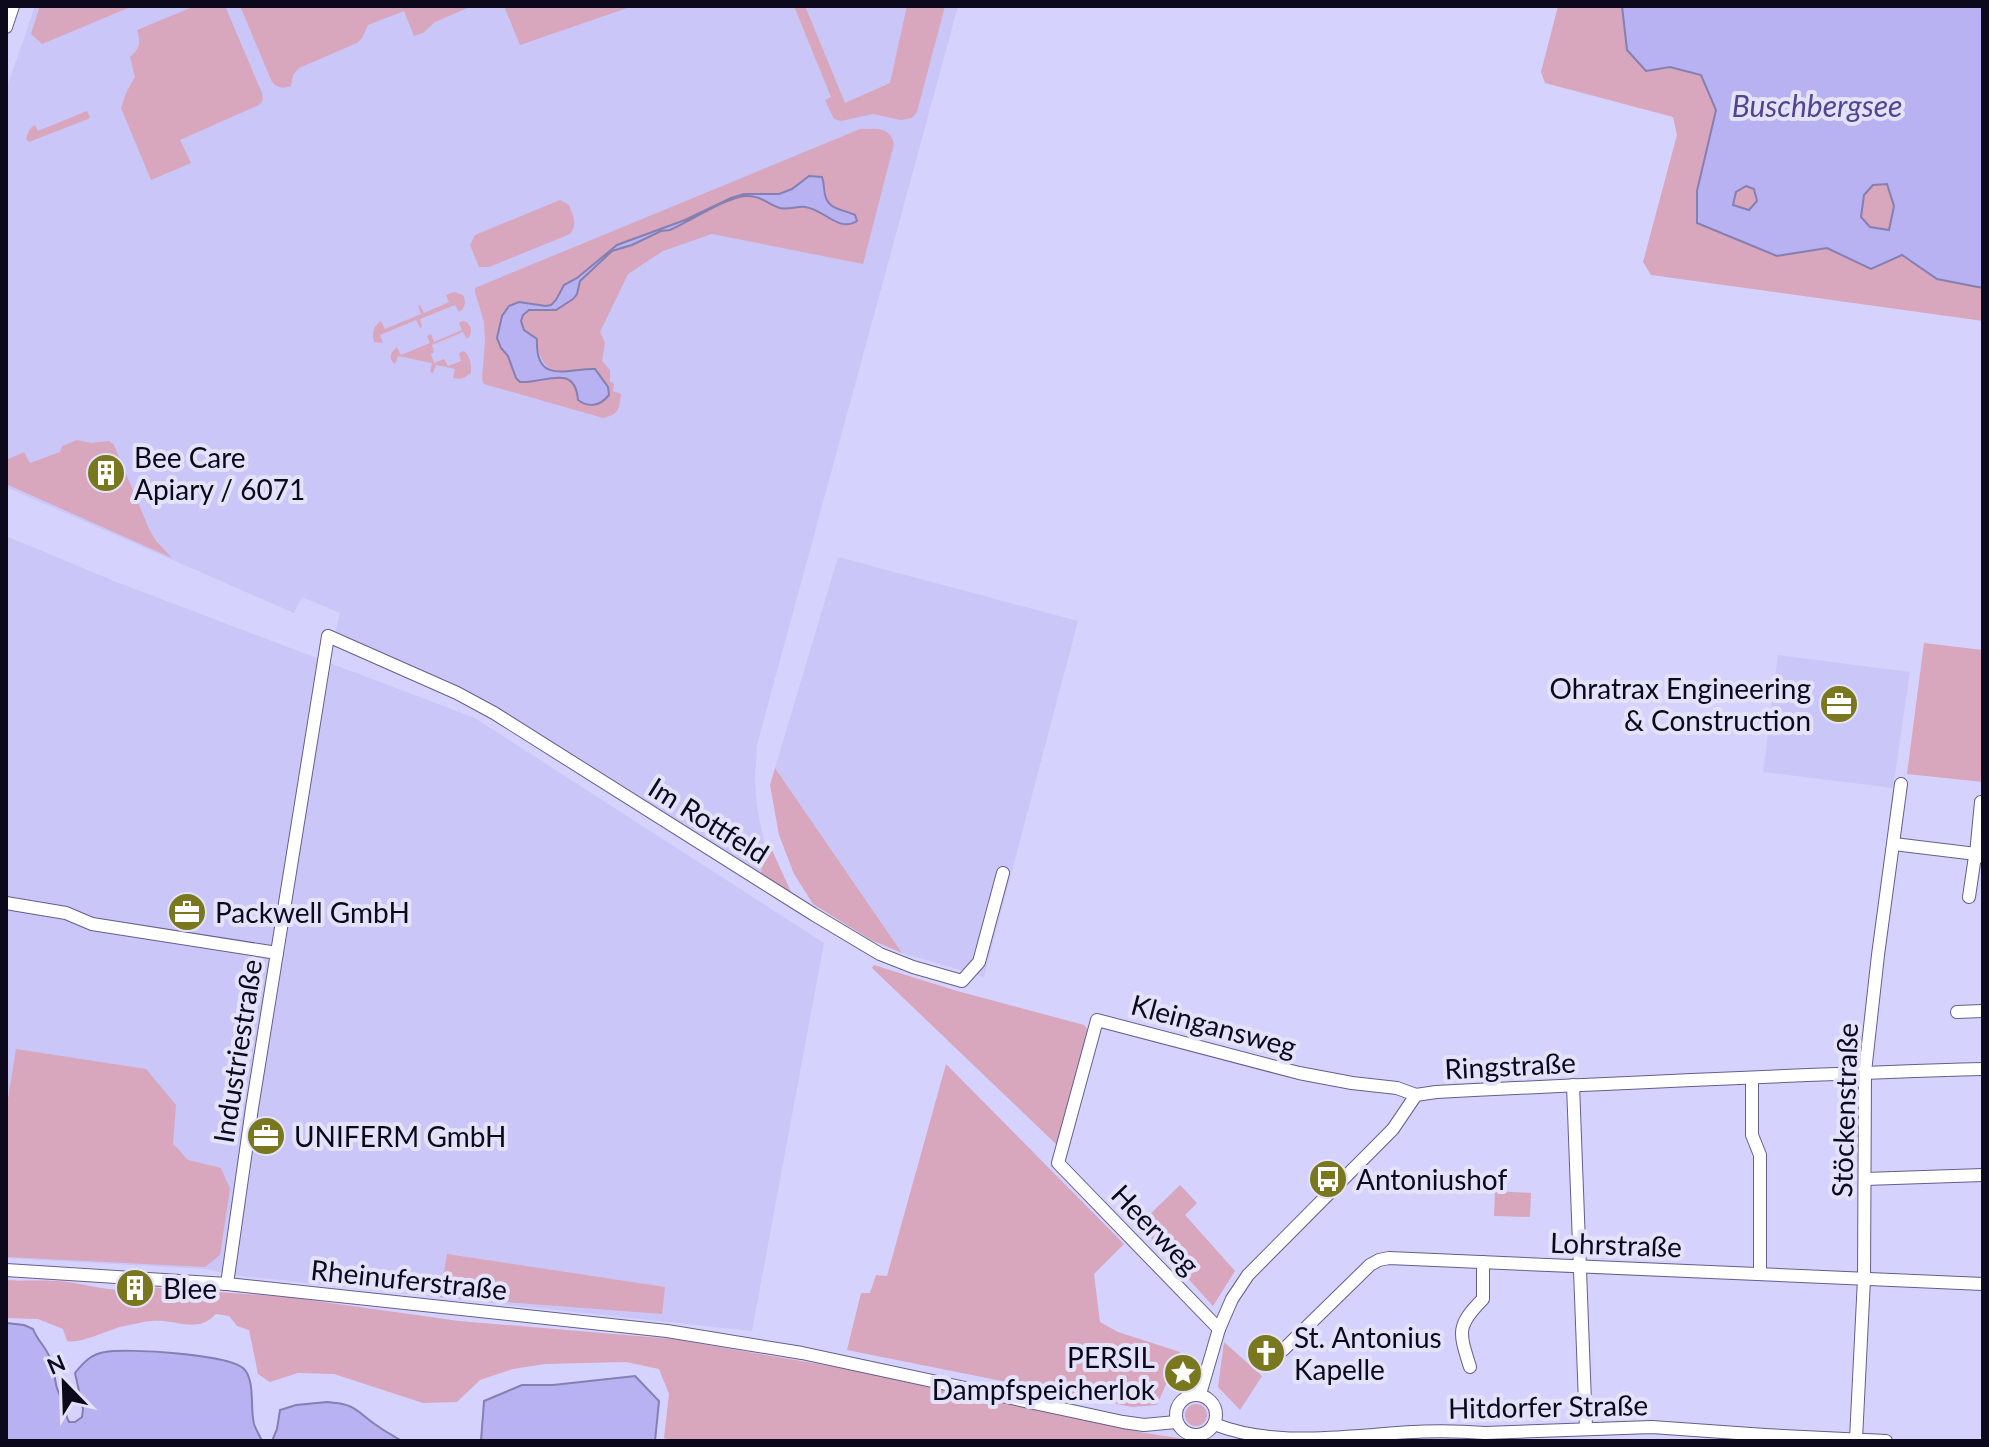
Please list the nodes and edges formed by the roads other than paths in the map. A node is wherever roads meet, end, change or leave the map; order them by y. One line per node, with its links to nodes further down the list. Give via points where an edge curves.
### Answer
1 (13, 6): 2 (street)
2 (6, 27)
3 (328, 636): 8 (street, Im Rottfeld, via 494,713 813,914 913,967 962,981 979,962); 11 (street, Industriestraße)
4 (1901, 784): 6 (street, Stöckenstraße)
5 (1981, 802): 7 (street)
6 (1894, 844): 7 (street); 15 (street, Stöckenstraße)
7 (1978, 856): 9 (street)
8 (1003, 873)
9 (1969, 897)
10 (6, 903): 11 (street, via 66,913 92,924)
11 (277, 953): 27 (street, Industriestraße)
12 (1983, 1011): 13 (street)
13 (1957, 1012)
14 (1983, 1069): 15 (street, Ringstraße)
15 (1865, 1072): 16 (street, Ringstraße); 21 (street, Stöckenstraße)
16 (1752, 1078): 17 (street, Ringstraße); 25 (street, via 1752,1135 1760,1155)
17 (1573, 1085): 18 (street, Ringstraße); 23 (street)
18 (1416, 1095): 19 (street, Kleingansweg, via 1299,1073 1097,1020); 29 (street, Ringstraße, via 1393,1129 1248,1275)
19 (1058, 1163): 29 (street, Heerweg)
20 (1983, 1175): 21 (street)
21 (1865, 1179): 26 (street, Stöckenstraße)
22 (1483, 1262): 23 (street, Lohrstraße); 30 (street, Lohrstraße, via 1379,1260); 31 (street, via 1483,1299 1462,1328)
23 (1580, 1268): 25 (street, Lohrstraße); 35 (street)
24 (6, 1270): 27 (street, Rheinuferstraße)
25 (1760, 1274): 26 (street, Lohrstraße)
26 (1864, 1279): 28 (street, Lohrstraße); 37 (street, Stöckenstraße)
27 (227, 1284): 33 (street, Rheinuferstraße, via 667,1331 806,1354 1123,1422)
28 (1983, 1284)
29 (1219, 1329): 32 (street, Ringstraße)
30 (1283, 1350)
31 (1470, 1367)
32 (1200, 1394): 33 (street, via 1178,1404); 34 (street, via 1215,1408)
33 (1176, 1422): 34 (street, via 1196,1435)
34 (1214, 1424): 35 (street, Hitdorfer Straße, via 1278,1438)
35 (1586, 1429): 36 (street, Hitdorfer Straße)
36 (1652, 1434): 37 (street, Hitdorfer Straße)
37 (1856, 1439): 38 (street, Hitdorfer Straße)
38 (1886, 1441)

